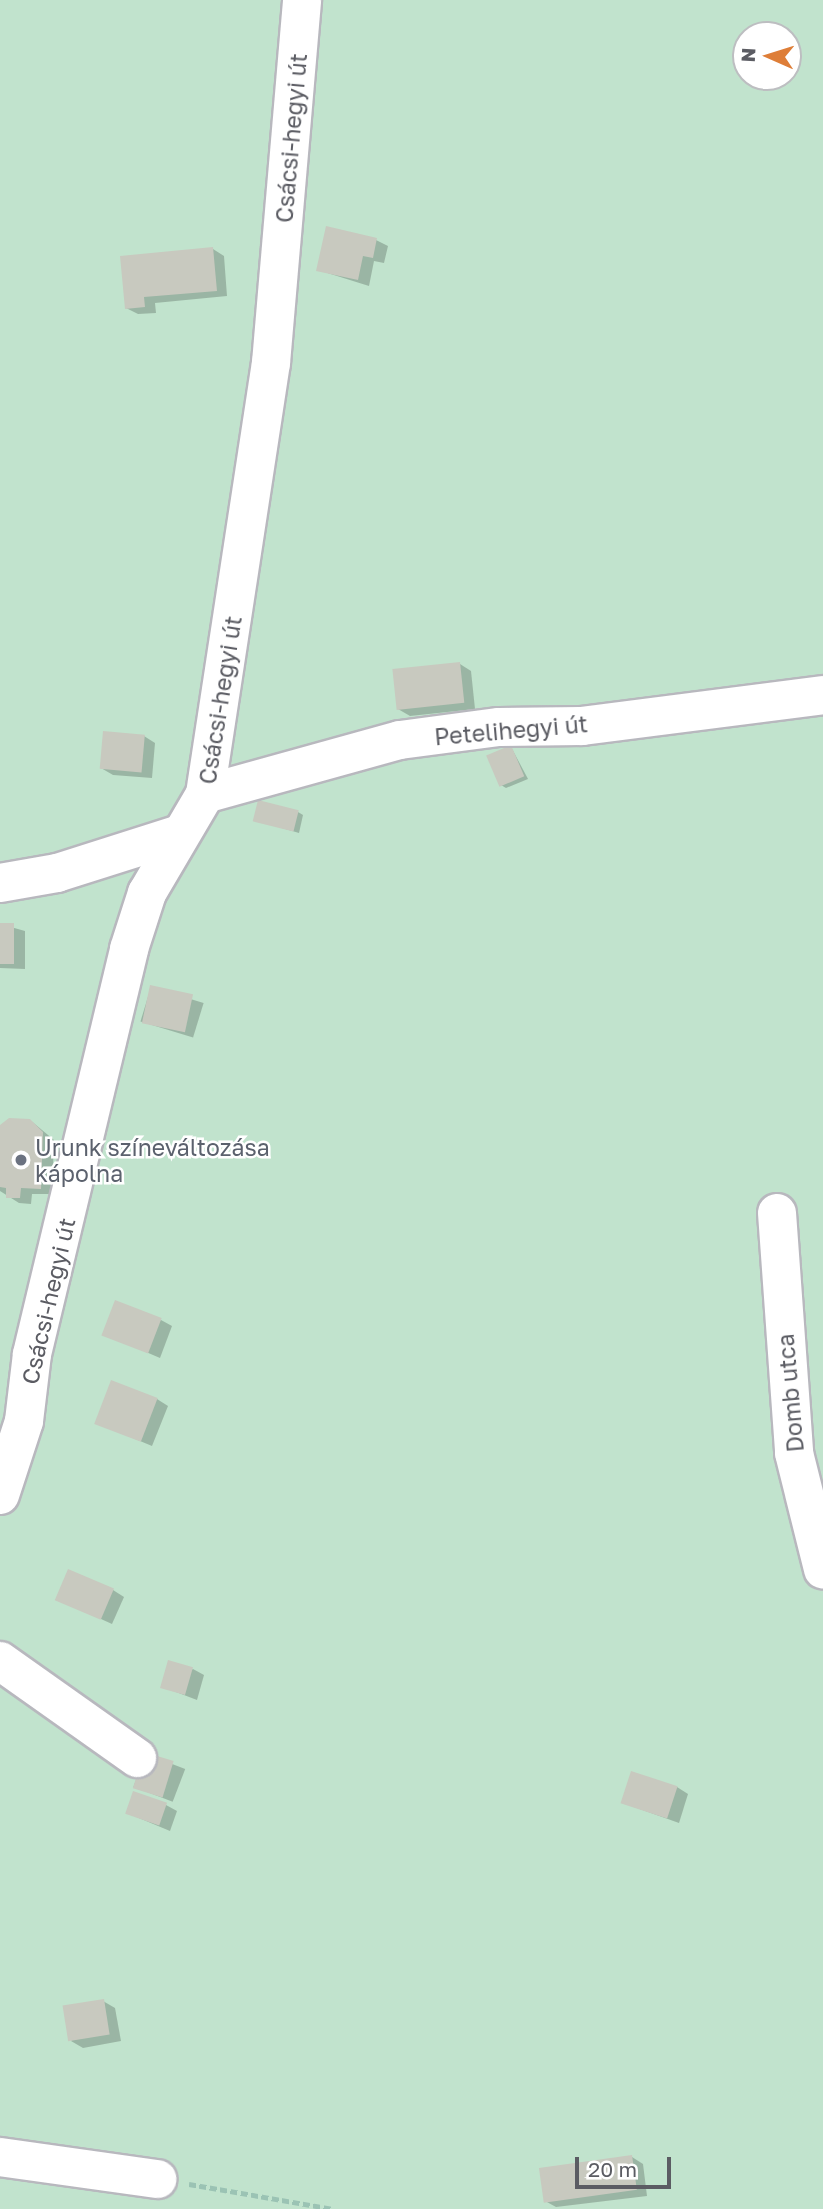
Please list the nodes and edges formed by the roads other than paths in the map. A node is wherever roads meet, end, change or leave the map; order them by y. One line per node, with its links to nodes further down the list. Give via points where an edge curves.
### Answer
1 (302, 0): 3 (street, Csácsi-hegyi út, via 271,363)
2 (823, 695): 3 (street, Petelihegyi út, via 582,726 499,727 400,740)
3 (205, 794): 4 (street, Csácsi-hegyi út)
4 (177, 835): 5 (street, via 57,873); 7 (street, Csácsi-hegyi út, via 147,893 129,949 32,1354 24,1421)
5 (0, 883)
6 (777, 1213): 8 (street, Domb utca, via 794,1453)
7 (0, 1495)
8 (823, 1569)
9 (0, 1661): 10 (street)
10 (137, 1758)
11 (0, 2157): 12 (street)
12 (157, 2179)

